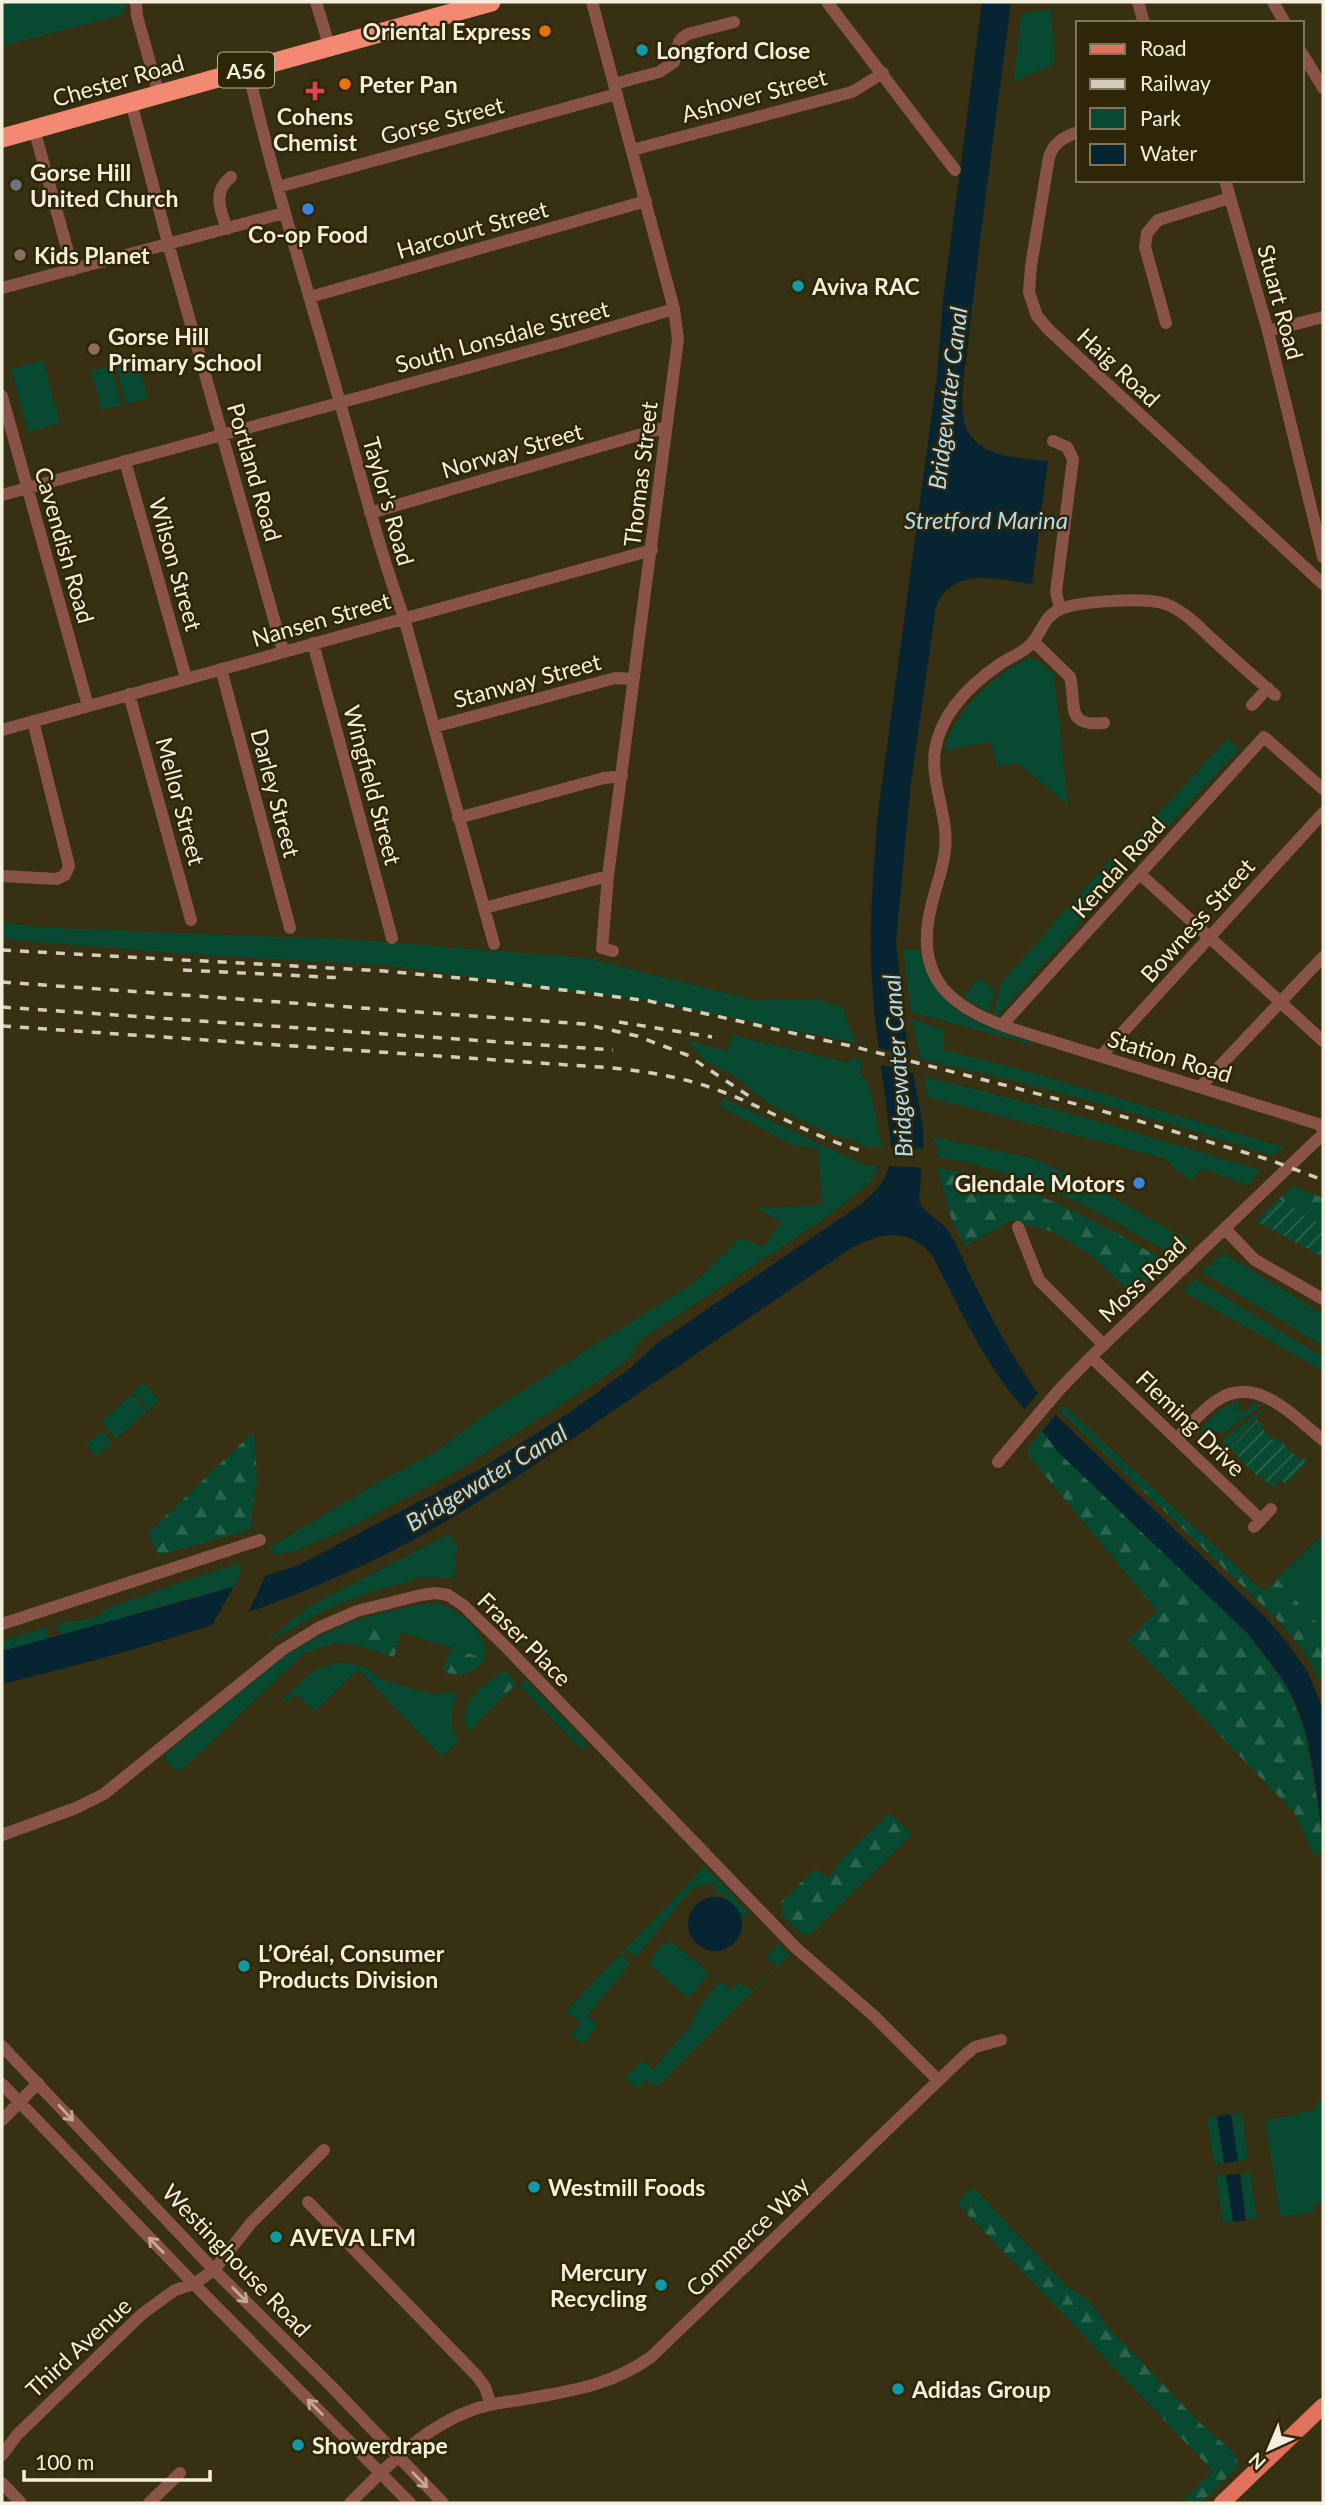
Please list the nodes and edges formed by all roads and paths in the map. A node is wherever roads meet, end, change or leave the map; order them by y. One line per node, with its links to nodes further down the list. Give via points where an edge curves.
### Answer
1 (136, 2): 17 (street)
2 (316, 2): 11 (street)
3 (491, 2): 11 (highway, Chester Road / A56)
4 (592, 2): 16 (street, Thomas Street)
5 (827, 2): 14 (street)
6 (1138, 2): 8 (street)
7 (1273, 2): 9 (street)
8 (1143, 21)
9 (1284, 21)
10 (734, 22): 16 (street, via 688,34 678,42 674,62)
11 (329, 46): 12 (highway, Chester Road / A56)
12 (248, 69): 17 (highway, Chester Road / A56); 26 (street, Taylor's Road)
13 (1307, 71): 15 (street)
14 (883, 73): 22 (street, Ashover Street, via 852,92); 23 (street)
15 (1323, 88)
16 (615, 89): 22 (street, Thomas Street); 26 (street, Gorse Street)
17 (159, 94): 18 (highway, Chester Road / A56)
18 (131, 102): 19 (highway, Chester Road / A56); 31 (street, Portland Road)
19 (34, 129): 21 (highway, Chester Road / A56); 32 (street)
20 (1076, 133): 50 (street, Haig Road, via 1060,140 1049,157 1029,292 1037,316)
21 (2, 138)
22 (632, 150): 28 (street, Thomas Street)
23 (955, 170)
24 (231, 177): 30 (street, via 218,193)
25 (1226, 182): 27 (street, Stuart Road)
26 (278, 187): 29 (street, Taylor's Road)
27 (1230, 198): 37 (street, via 1158,220 1147,233 1145,247); 38 (street, Stuart Road)
28 (646, 201): 34 (street, Harcourt Street); 35 (street, Thomas Street)
29 (285, 213): 30 (street); 34 (street, Taylor's Road)
30 (227, 229): 31 (street)
31 (168, 243): 32 (street); 42 (street, Portland Road)
32 (73, 270): 33 (street)
33 (2, 288)
34 (310, 297): 40 (street, Taylor's Road)
35 (674, 309): 40 (street, South Lonsdale Street); 41 (street, Thomas Street, via 678,339)
36 (1323, 317): 38 (street)
37 (1166, 323)
38 (1268, 331): 49 (street, Stuart Road)
39 (2, 396): 45 (street, Cavendish Road)
40 (340, 402): 42 (street, South Lonsdale Street); 47 (street, Taylor's Road)
41 (667, 427): 47 (street, Norway Street); 48 (street, Thomas Street)
42 (222, 435): 44 (street, South Lonsdale Street); 55 (street, Portland Road)
43 (1054, 441): 51 (street, via 1067,447 1073,459 1056,592)
44 (125, 461): 45 (street, South Lonsdale Street); 57 (street, Wilson Street)
45 (27, 488): 46 (street, South Lonsdale Street); 61 (street, Cavendish Road)
46 (2, 495)
47 (370, 513): 52 (street, Taylor's Road)
48 (652, 550): 52 (street, Nansen Street); 58 (street, Thomas Street)
49 (1323, 557)
50 (1322, 581)
51 (1060, 609): 53 (street, via 1048,618); 60 (street, via 1119,601 1168,605 1271,692)
52 (404, 618): 54 (street, Nansen Street); 64 (street, Taylor's Road)
53 (1034, 642): 63 (street, via 1070,677 1078,720); 82 (street, Station Road, via 969,689 946,721 935,750 946,839 927,927 929,964 946,994)
54 (313, 643): 55 (street, Nansen Street); 77 (street, Wingfield Street)
55 (283, 651): 56 (street, Nansen Street)
56 (221, 668): 57 (street, Nansen Street); 75 (street, Darley Street)
57 (186, 678): 59 (street, Nansen Street)
58 (632, 678): 64 (street, Stanway Street, via 615,678); 66 (street, Thomas Street)
59 (129, 694): 61 (street, Nansen Street); 74 (street, Mellor Street)
60 (1252, 705)
61 (88, 706): 62 (street, Nansen Street)
62 (33, 721): 65 (street, Nansen Street); 71 (street, via 69,866 57,879)
63 (1104, 723)
64 (433, 727): 69 (street, Taylor's Road)
65 (2, 730)
66 (622, 776): 69 (street); 72 (street, Thomas Street)
67 (1323, 789): 70 (street, Kendal Road, via 1264,737)
68 (1323, 813): 76 (street, Bowness Street)
69 (458, 818): 73 (street, Taylor's Road)
70 (1140, 874): 76 (street); 82 (street, Kendal Road)
71 (2, 876)
72 (608, 876): 73 (street); 79 (street, Thomas Street, via 602,948)
73 (484, 908): 78 (street, Taylor's Road)
74 (191, 920)
75 (290, 928)
76 (1209, 937): 81 (street); 84 (street, Bowness Street)
77 (392, 938)
78 (494, 944)
79 (613, 951)
80 (1323, 957): 81 (street)
81 (1281, 1003): 83 (street); 85 (street)
82 (1002, 1025): 84 (street, Station Road)
83 (1323, 1041)
84 (1101, 1056): 85 (street, Station Road)
85 (1200, 1087): 86 (street, Station Road, via 1318,1124)
86 (1323, 1131): 88 (street, Moss Road)
87 (1018, 1227): 90 (street, via 1030,1238 1036,1273 1044,1286)
88 (1225, 1229): 89 (street, via 1255,1260); 90 (street, Moss Road)
89 (1323, 1299)
90 (1104, 1345): 91 (street, Moss Road)
91 (1091, 1357): 92 (street, Fleming Drive); 94 (street, Moss Road)
92 (1177, 1439): 93 (street, via 1214,1402 1240,1391 1268,1397); 95 (street, Fleming Drive, via 1257,1523)
93 (1323, 1440)
94 (998, 1462)
95 (1271, 1509)
96 (260, 1540): 97 (street)
97 (2, 1625)
98 (2, 1835): 101 (street, Fraser Place, via 104,1794 266,1663 318,1628 357,1611 435,1592 448,1595 509,1649 796,1948 873,2015)
99 (1001, 2040): 101 (street, Commerce Way, via 975,2047)
100 (2, 2046): 102 (street, Westinghouse Road)
101 (937, 2080): 110 (street, Commerce Way, via 651,2357 601,2384)
102 (38, 2083): 104 (street); 108 (street, Westinghouse Road, one-way to 108)
103 (2, 2084): 104 (street, Westinghouse Road)
104 (19, 2103): 105 (street); 109 (street, Westinghouse Road, one-way to 104)
105 (2, 2120)
106 (324, 2150): 108 (street, Third Avenue, via 251,2223)
107 (307, 2202): 110 (street, via 477,2376)
108 (214, 2270): 109 (street, Third Avenue); 113 (street, Westinghouse Road, one-way to 113)
109 (194, 2284): 112 (street, Third Avenue, via 174,2290 142,2314); 115 (street, Westinghouse Road, one-way to 109)
110 (491, 2405): 113 (street, Commerce Way, via 438,2427)
111 (1323, 2406): 122 (main road)
112 (2, 2455)
113 (398, 2457): 115 (street, Commerce Way); 121 (street, Westinghouse Road, one-way to 121)
114 (180, 2473): 118 (street)
115 (381, 2473): 119 (street, Commerce Way); 120 (street, Westinghouse Road)
116 (2, 2483): 117 (street)
117 (21, 2503)
118 (149, 2503)
119 (349, 2503)
120 (410, 2503)
121 (443, 2503)
122 (1222, 2503)

